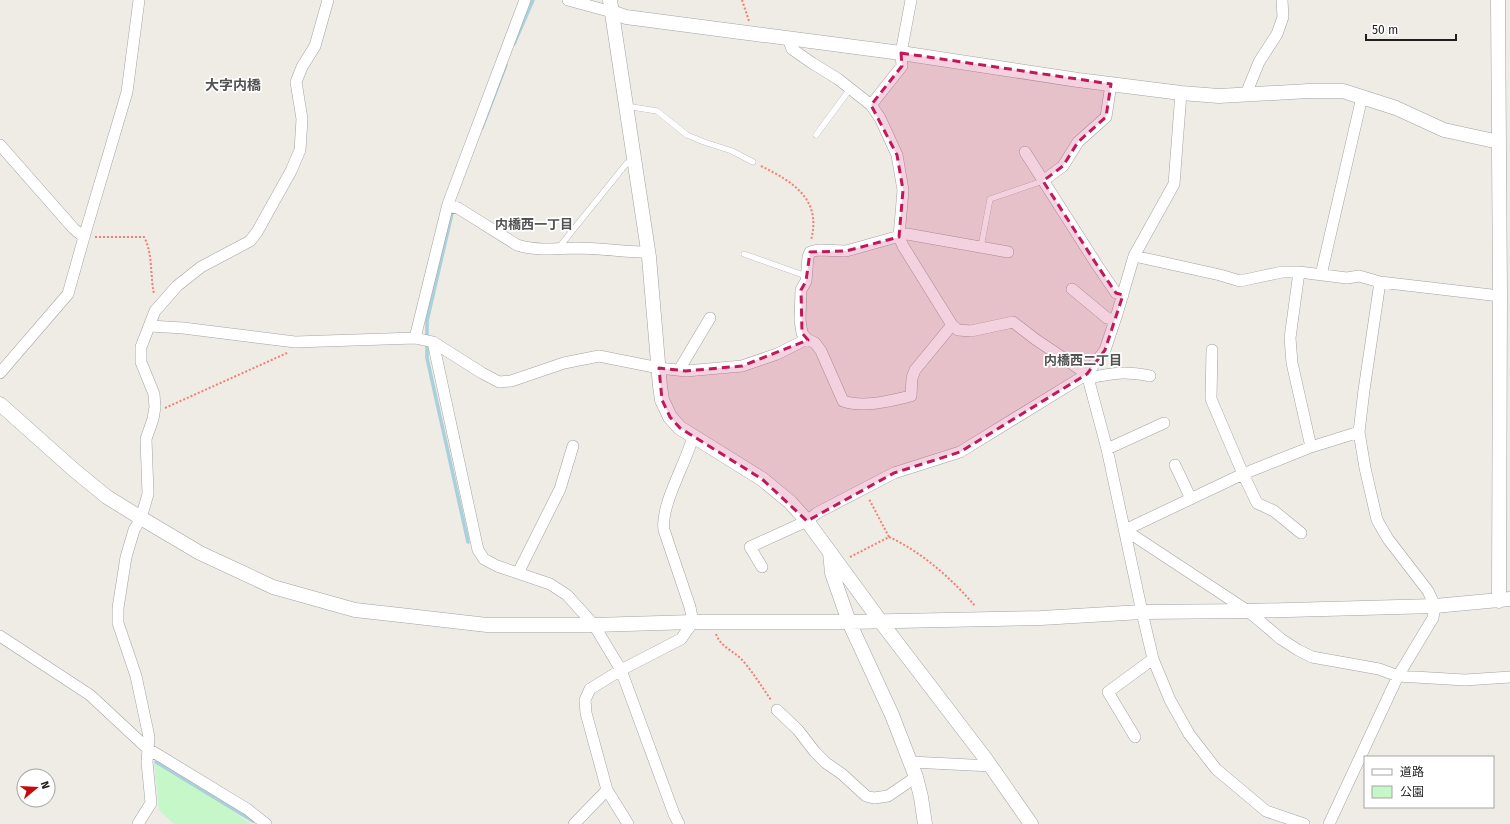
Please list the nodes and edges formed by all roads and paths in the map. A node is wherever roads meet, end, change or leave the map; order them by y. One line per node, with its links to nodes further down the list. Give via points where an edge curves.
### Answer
1 (139, 0): 29 (street, via 127,92)
2 (328, 0): 45 (street, via 315,46 296,82 302,135 300,150 291,171 250,241 183,281)
3 (525, 0): 28 (street)
4 (568, 0): 9 (street)
5 (742, 0): 10 (path)
6 (911, 0): 12 (street)
7 (1282, 0): 16 (street, via 1283,17 1279,28 1259,62)
8 (1498, 0): 21 (street)
9 (611, 6): 10 (street, via 626,17); 19 (street)
10 (754, 33): 11 (street)
11 (788, 38): 12 (street); 14 (street, via 792,49)
12 (901, 53): 13 (street); 18 (street, via 902,66)
13 (1111, 84): 15 (street); 27 (street, via 1106,117 1078,142 1063,166)
14 (850, 88): 18 (street); 20 (lane)
15 (1181, 93): 16 (street, via 1219,96); 37 (street, via 1174,184)
16 (1246, 94): 17 (street, via 1309,90 1343,91)
17 (1362, 97): 21 (street, via 1396,108 1444,130); 39 (street)
18 (871, 105): 30 (street, via 897,155 903,190)
19 (626, 106): 24 (street); 25 (lane, via 657,110 687,135)
20 (816, 135)
21 (1499, 142): 26 (street)
22 (0, 145): 29 (street)
23 (1025, 152): 27 (street)
24 (634, 162): 32 (lane, via 627,163); 33 (street)
25 (753, 162): 34 (path, via 782,177 806,197 812,207 813,217)
26 (1505, 176): 44 (street)
27 (1043, 181): 31 (lane, via 990,199); 43 (street, via 1116,293)
28 (448, 206): 32 (street, via 458,208 517,245 527,248); 50 (street)
29 (84, 237): 45 (path, via 144,237 148,244 152,285); 57 (street, via 68,294)
30 (899, 237): 31 (street, via 907,234); 34 (street, via 846,251); 49 (street)
31 (980, 247): 35 (street)
32 (560, 249): 33 (street, via 641,252)
33 (648, 250): 55 (street)
34 (810, 252): 40 (street)
35 (1008, 252)
36 (744, 254): 40 (lane)
37 (1134, 256): 38 (street, via 1240,281 1282,272); 43 (street)
38 (1299, 272): 39 (street); 66 (street, via 1290,338 1292,363)
39 (1321, 275): 41 (street, via 1347,278 1359,276)
40 (806, 276): 51 (street, via 801,290 800,320 802,333)
41 (1380, 282): 44 (street); 63 (street)
42 (1072, 289): 47 (street, via 1107,318)
43 (1123, 295): 47 (street)
44 (1500, 296): 81 (street)
45 (159, 307): 48 (street)
46 (710, 318): 56 (street)
47 (1115, 320): 58 (street, via 1104,350)
48 (150, 326): 52 (street); 61 (street, via 142,347 141,362 154,394 156,407)
49 (952, 326): 51 (street, via 915,370 911,396 876,403 851,404 843,401 821,351); 58 (street, via 958,330 971,330 1013,322)
50 (415, 338): 52 (street); 53 (street)
51 (807, 339): 56 (street, via 777,354 742,366)
52 (302, 342): 61 (path, via 293,350 165,408)
53 (433, 342): 55 (street, via 499,382 511,381 564,363 599,356); 80 (street, via 478,550 484,559)
54 (1212, 350): 69 (street, via 1211,400)
55 (659, 368): 56 (street); 64 (street, via 662,400 670,417)
56 (679, 370)
57 (0, 373)
58 (1088, 376): 59 (street, via 1131,373); 67 (street); 70 (street, via 960,452 894,473)
59 (1150, 376)
60 (0, 404): 72 (street, via 74,470)
61 (153, 419): 72 (street, via 146,439 148,494)
62 (1164, 423): 67 (street)
63 (1359, 432): 66 (street); 82 (street, via 1377,520 1388,539 1428,591)
64 (693, 437): 73 (street, via 762,479); 86 (street, via 662,521)
65 (573, 446): 80 (street, via 560,489)
66 (1311, 446): 69 (street)
67 (1107, 449): 74 (street)
68 (1175, 465): 71 (street)
69 (1243, 474): 71 (street); 75 (street, via 1257,503 1274,511)
70 (863, 489): 73 (street); 76 (path)
71 (1191, 499): 74 (street)
72 (141, 518): 90 (street, via 200,552 273,587 355,610 487,625); 98 (street, via 134,530 126,557 118,623 136,676 149,737)
73 (807, 520): 77 (street); 79 (street, via 750,547)
74 (1125, 530): 83 (street); 84 (street)
75 (1302, 533)
76 (889, 537): 78 (path); 85 (path, via 918,554 954,584 977,609)
77 (830, 551): 78 (street); 88 (street, via 832,573)
78 (839, 564): 89 (street)
79 (762, 567)
80 (518, 573): 90 (street, via 550,584 567,595)
81 (1505, 600): 82 (street)
82 (1435, 606): 83 (street); 94 (street, via 1433,618)
83 (1248, 611): 84 (street); 94 (street, via 1281,639 1312,657 1379,668)
84 (1142, 612): 85 (street); 92 (street)
85 (980, 620): 89 (street)
86 (693, 622): 87 (street); 90 (street); 93 (street, via 681,639)
87 (714, 622): 88 (street); 96 (path, via 719,641 742,660)
88 (849, 622): 89 (street); 99 (street, via 892,715)
89 (881, 622): 100 (street)
90 (594, 625): 93 (street)
91 (0, 636): 98 (street, via 90,695)
92 (1153, 659): 97 (street, via 1108,692); 110 (street, via 1170,700 1189,734 1216,769 1266,811)
93 (621, 670): 102 (street, via 590,689 585,700 586,713); 107 (street)
94 (1398, 676): 95 (street, via 1465,680); 111 (street)
95 (1510, 677)
96 (777, 710): 101 (street, via 826,763 866,796 888,796)
97 (1135, 737)
98 (148, 749): 103 (street, via 151,803); 104 (street, via 247,809)
99 (910, 762): 100 (street); 101 (street)
100 (991, 766): 109 (street)
101 (916, 777): 108 (street)
102 (607, 790): 105 (street); 106 (street)
103 (138, 824)
104 (266, 824)
105 (574, 824)
106 (628, 824)
107 (679, 824)
108 (925, 824)
109 (1031, 824)
110 (1304, 824)
111 (1329, 824)

